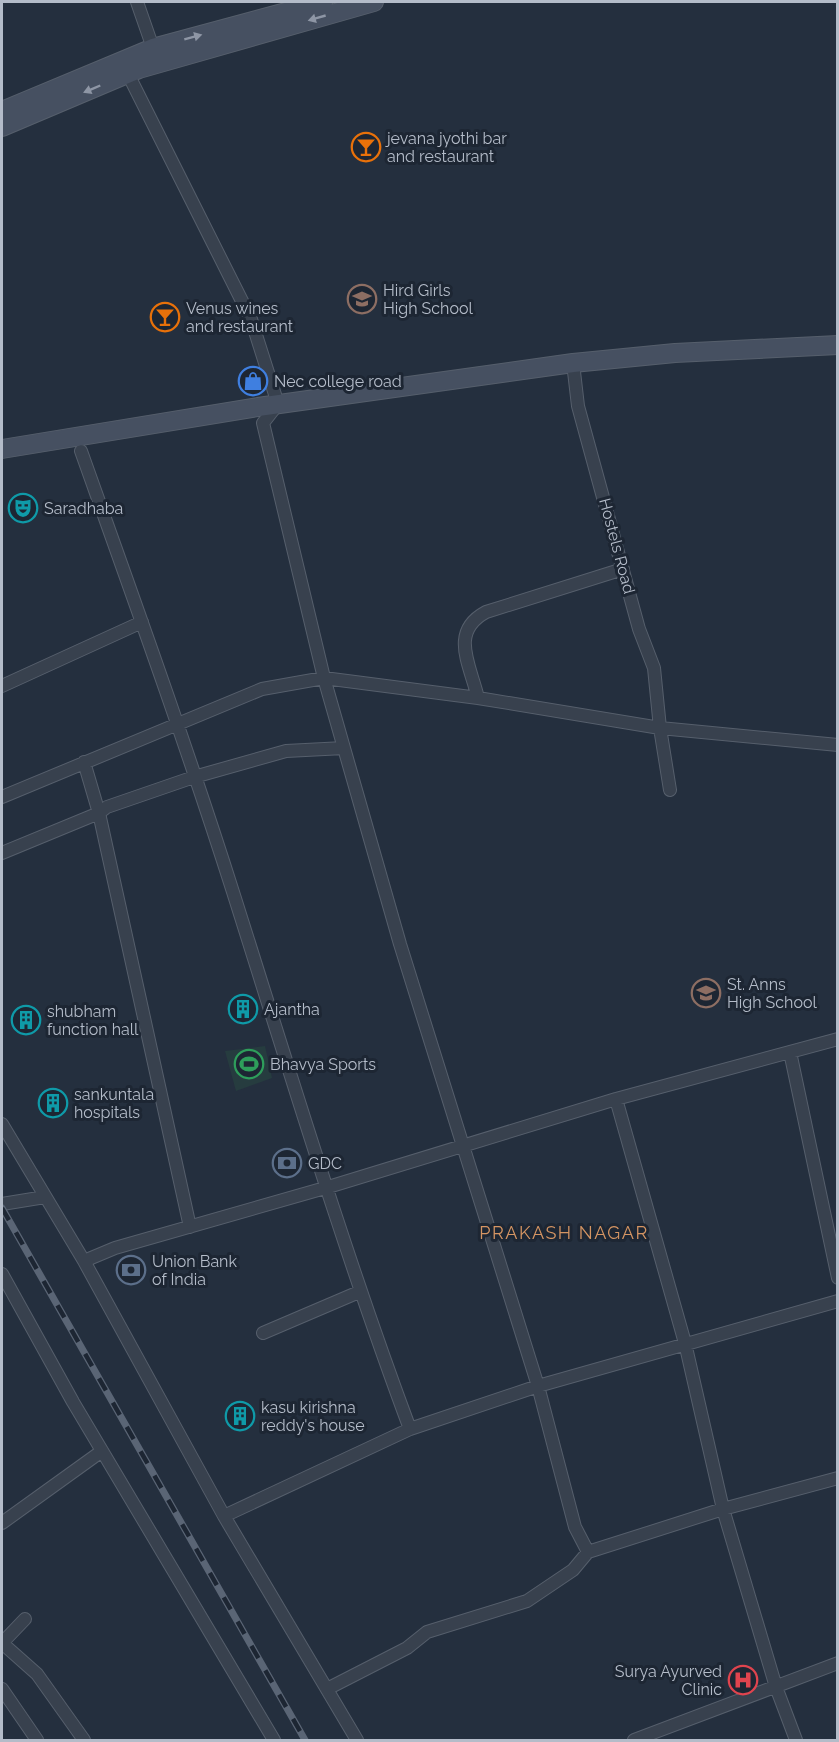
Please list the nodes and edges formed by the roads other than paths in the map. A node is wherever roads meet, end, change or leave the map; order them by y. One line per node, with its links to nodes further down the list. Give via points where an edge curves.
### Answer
1 (137, 2): 4 (street)
2 (318, 2): 4 (main road, one-way to 2)
3 (374, 2): 5 (main road, one-way to 5)
4 (153, 48): 6 (main road)
5 (128, 74): 7 (main road, one-way to 7); 10 (street, via 251,319)
6 (2, 111)
7 (2, 127)
8 (837, 345): 9 (main road, via 675,352)
9 (573, 363): 10 (main road); 13 (street, Hostels Road, via 578,405)
10 (278, 404): 11 (main road); 15 (street, via 263,423)
11 (2, 449)
12 (81, 451): 14 (street)
13 (623, 569): 17 (street, via 471,620 463,638); 19 (street, Hostels Road, via 654,668)
14 (142, 622): 16 (street); 18 (street)
15 (324, 678): 17 (street); 18 (street, via 262,689); 21 (street)
16 (2, 686)
17 (478, 698): 19 (street)
18 (175, 724): 22 (street); 23 (street)
19 (660, 728): 20 (street); 24 (street, Hostels Road)
20 (837, 746)
21 (344, 748): 23 (street, via 286,751); 32 (street)
22 (84, 762): 25 (street); 26 (street)
23 (194, 777): 26 (street); 33 (street)
24 (670, 790)
25 (2, 797)
26 (99, 813): 27 (street); 36 (street)
27 (2, 853)
28 (837, 1039): 29 (street)
29 (790, 1052): 30 (street); 39 (street)
30 (616, 1098): 32 (street); 43 (street)
31 (2, 1124): 34 (street)
32 (464, 1146): 33 (street); 44 (street)
33 (325, 1188): 36 (street); 40 (street)
34 (45, 1197): 35 (street); 37 (street)
35 (2, 1204)
36 (190, 1227): 37 (street)
37 (84, 1261): 49 (street)
38 (2, 1274): 46 (street)
39 (837, 1278)
40 (359, 1292): 42 (street); 45 (street)
41 (837, 1301): 43 (street)
42 (263, 1333)
43 (685, 1343): 44 (street); 48 (street)
44 (538, 1386): 45 (street); 51 (street, via 575,1527)
45 (411, 1429): 49 (street)
46 (102, 1451): 50 (street); 60 (street)
47 (837, 1478): 48 (street)
48 (723, 1509): 51 (street); 55 (street)
49 (224, 1516): 57 (street)
50 (2, 1523)
51 (588, 1552): 57 (street, via 573,1570 527,1601 427,1632 407,1648)
52 (25, 1619): 53 (street)
53 (2, 1643): 59 (street, via 37,1674)
54 (837, 1662): 55 (street)
55 (776, 1687): 62 (street); 63 (street)
56 (2, 1689): 58 (street)
57 (327, 1689): 61 (street)
58 (37, 1740)
59 (84, 1740)
60 (274, 1740)
61 (357, 1740)
62 (634, 1740)
63 (796, 1740)

